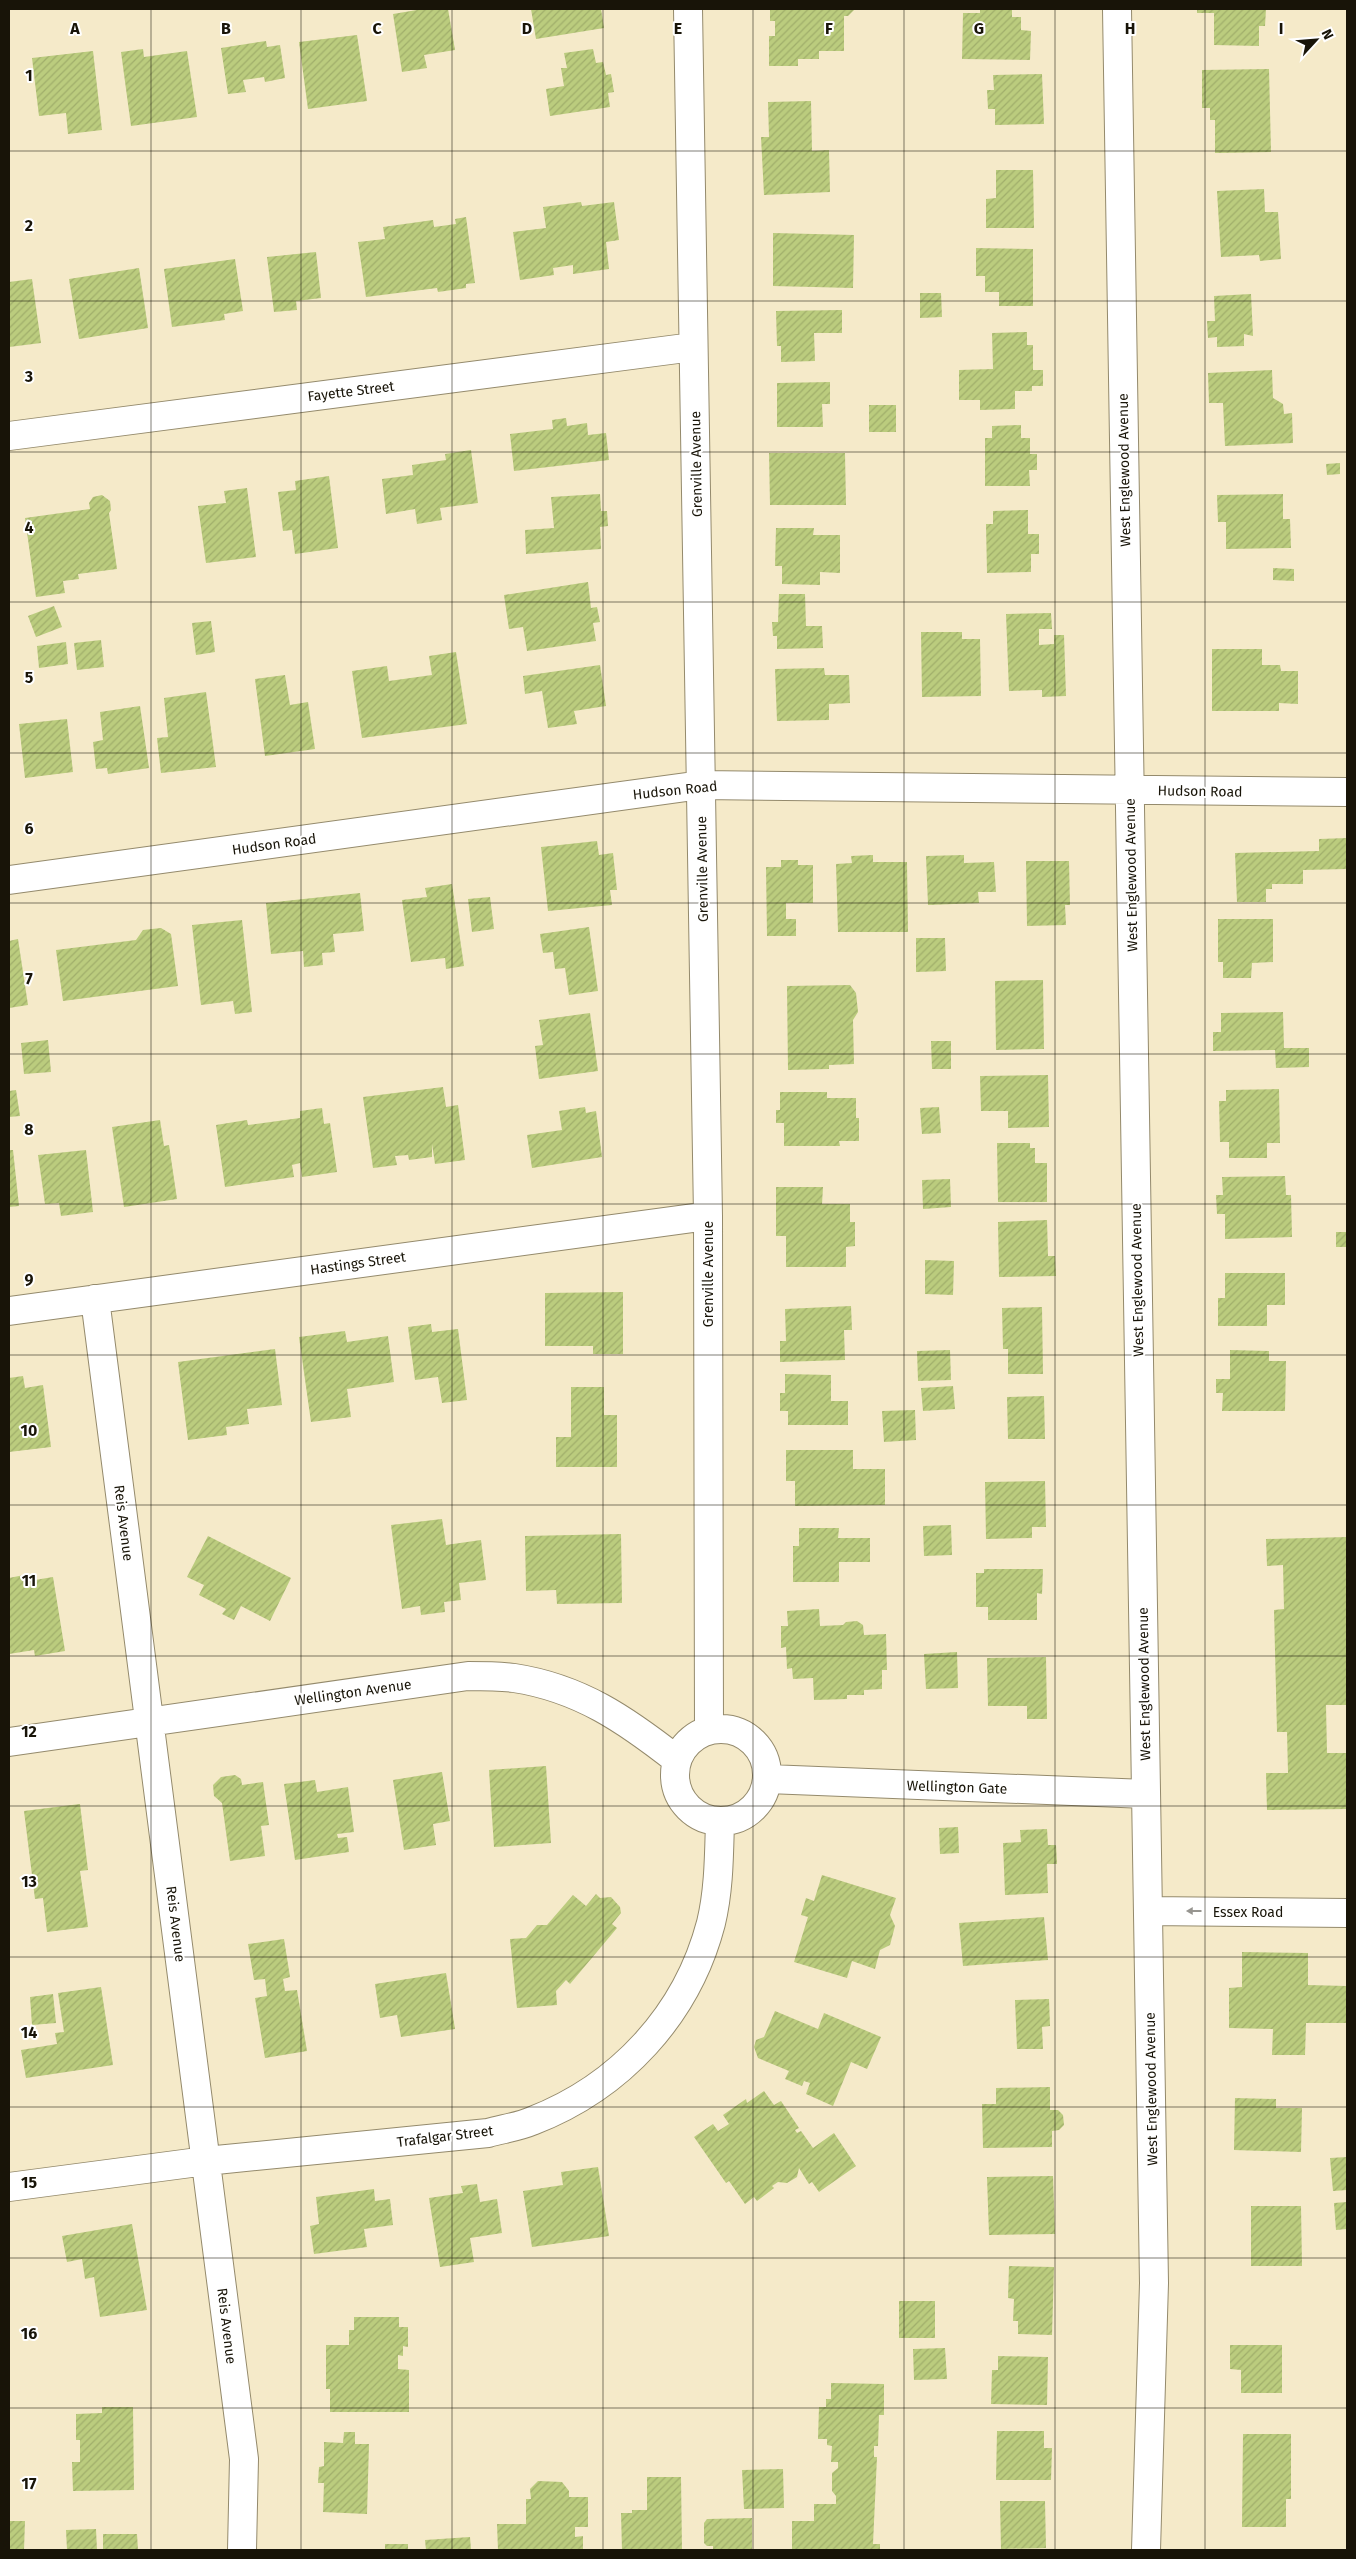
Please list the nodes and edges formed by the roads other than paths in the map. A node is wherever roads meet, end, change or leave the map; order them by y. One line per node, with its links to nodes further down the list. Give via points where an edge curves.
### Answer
1 (688, 9): 3 (street, Grenville Avenue)
2 (1117, 9): 6 (street, West Englewood Avenue)
3 (694, 346): 4 (street, Fayette Street); 5 (street, Grenville Avenue)
4 (9, 436)
5 (701, 785): 6 (street, Hudson Road); 8 (street, Hudson Road); 9 (street, Grenville Avenue)
6 (1129, 790): 7 (street, Hudson Road); 17 (street, West Englewood Avenue)
7 (1347, 792)
8 (9, 880)
9 (708, 1216): 10 (street, Hastings Street); 13 (street, Grenville Avenue)
10 (96, 1299): 11 (street, Hastings Street); 12 (street, Reis Avenue)
11 (9, 1311)
12 (150, 1722): 14 (street, Wellington Avenue); 15 (street, Wellington Avenue, via 468,1676 514,1678 558,1688 600,1705); 21 (street, Reis Avenue)
13 (710, 1729): 15 (street, via 696,1735); 16 (street, via 739,1731 752,1739 762,1751)
14 (9, 1742)
15 (677, 1760): 18 (street, via 676,1783 686,1805 698,1815)
16 (768, 1780): 17 (street, Wellington Gate); 18 (street, via 756,1807 743,1816)
17 (1146, 1794): 19 (street, West Englewood Avenue)
18 (720, 1821): 21 (street, Trafalgar Street, via 718,1879 711,1922 697,1964 677,2004 651,2040 616,2074 576,2101 531,2122 488,2133)
19 (1148, 1911): 20 (street, Essex Road, one-way to 19); 24 (street, West Englewood Avenue, via 1154,2282)
20 (1347, 1913)
21 (206, 2161): 22 (street, Trafalgar Street); 23 (street, Reis Avenue, via 244,2459)
22 (9, 2187)
23 (242, 2550)
24 (1146, 2550)

